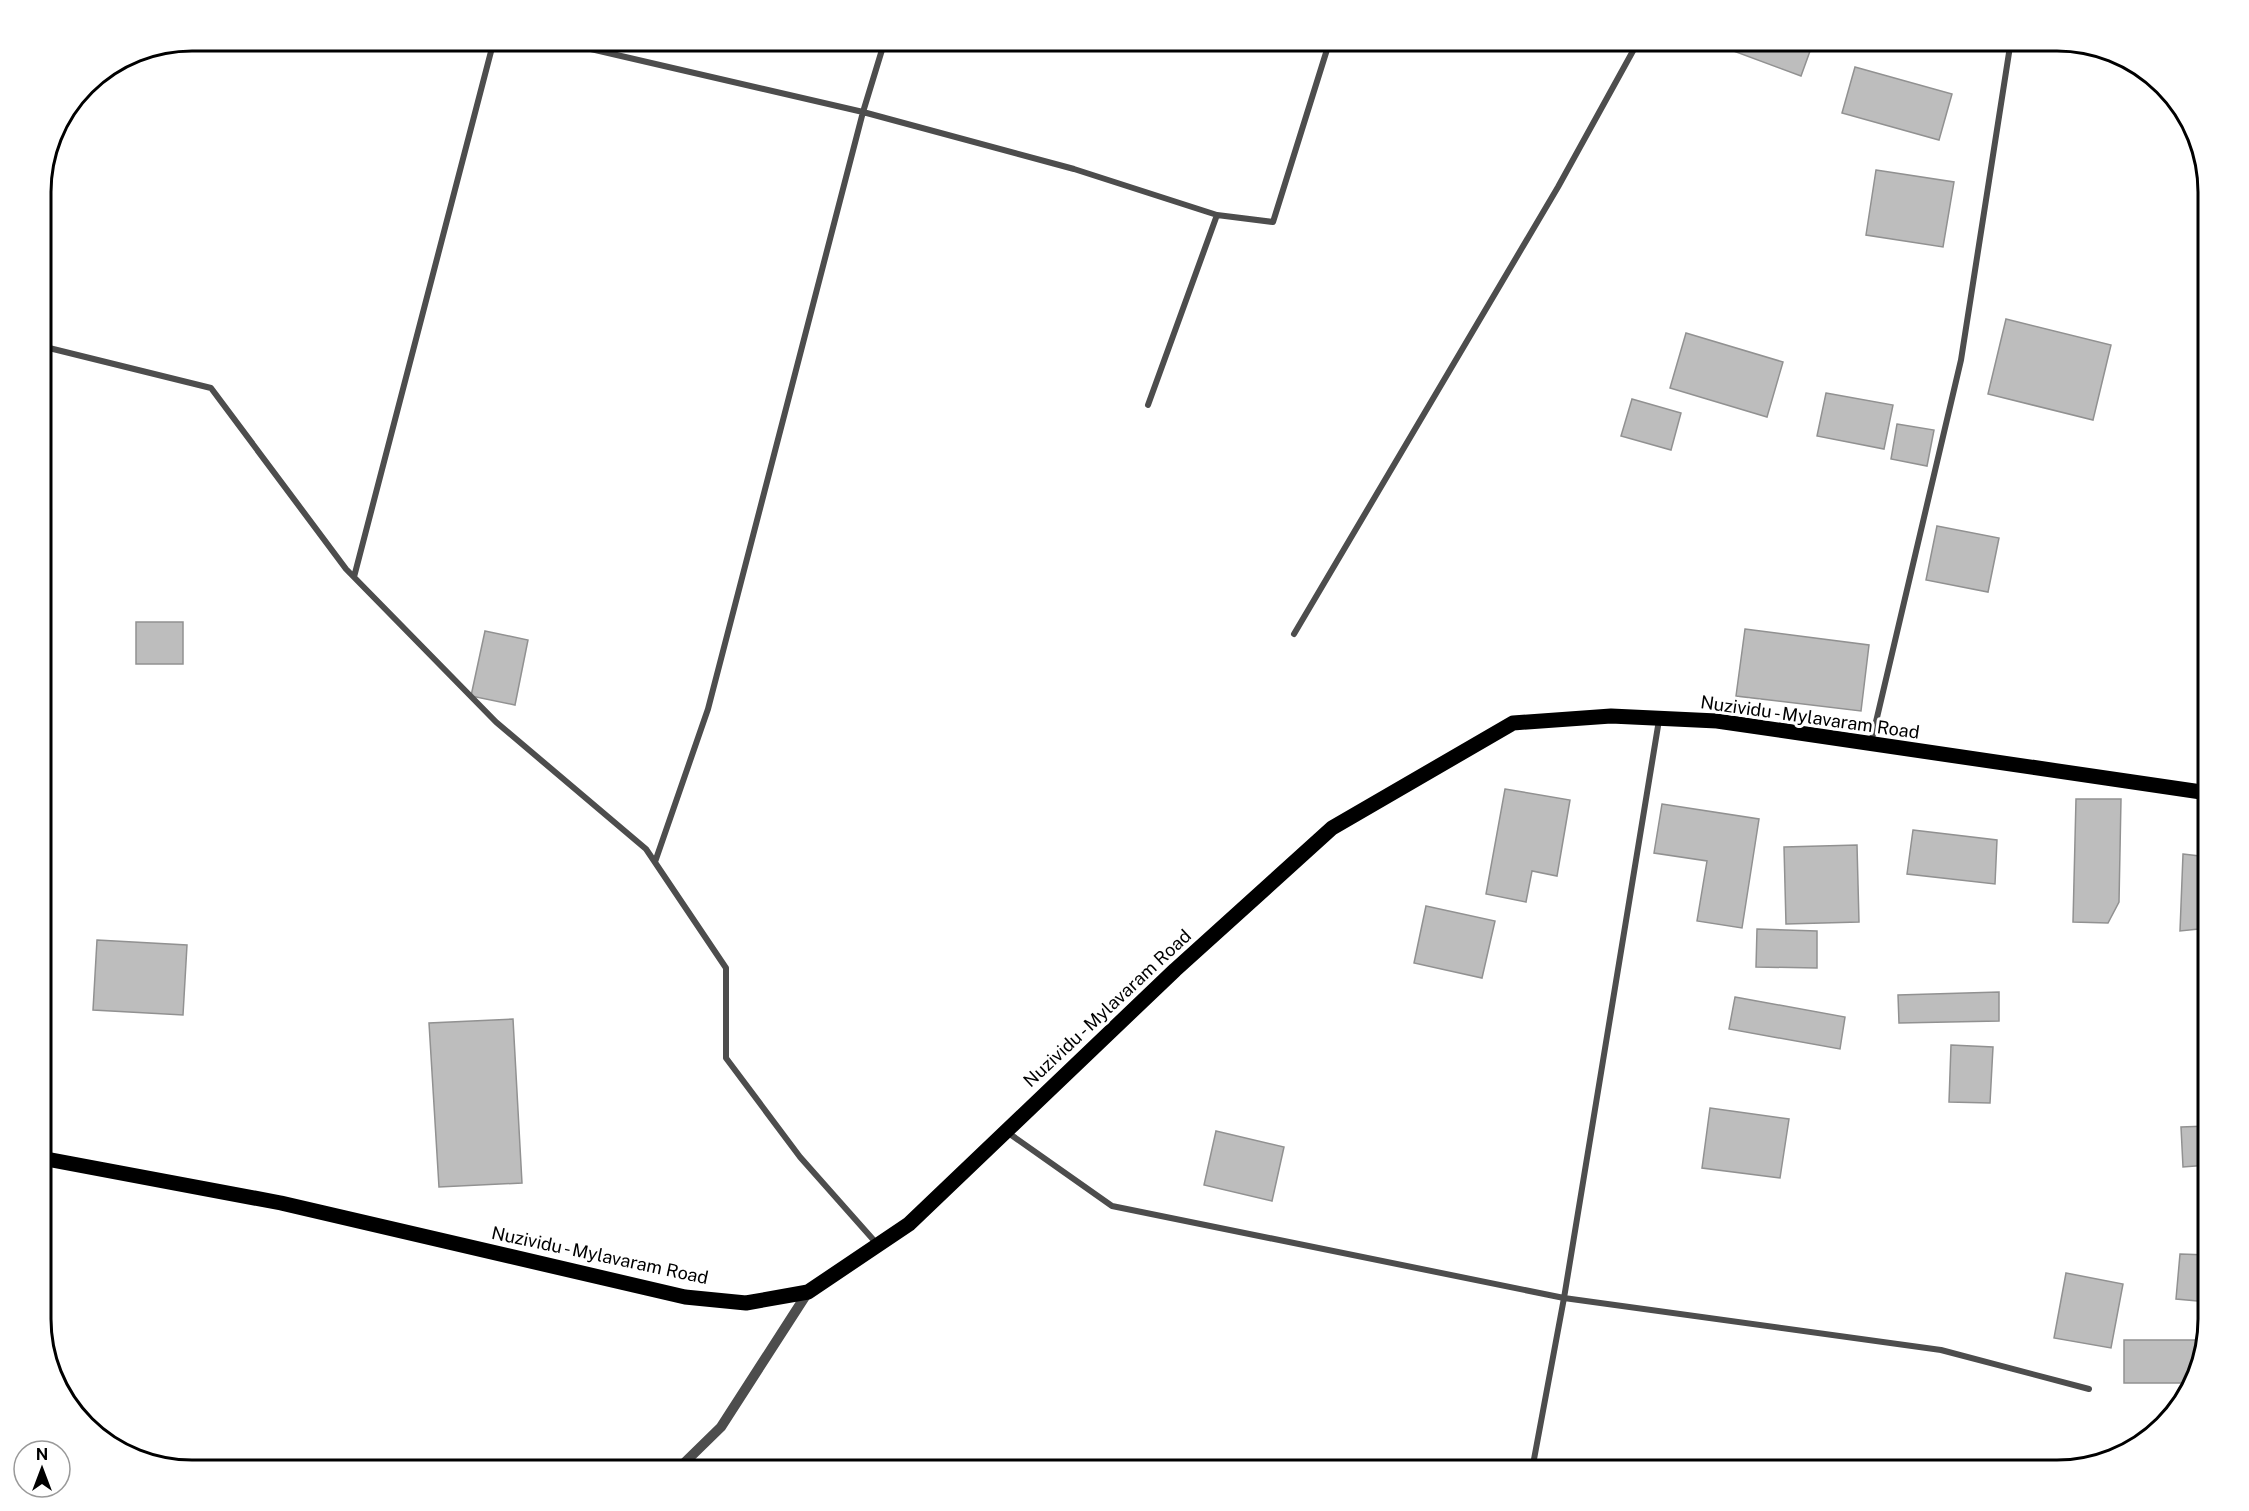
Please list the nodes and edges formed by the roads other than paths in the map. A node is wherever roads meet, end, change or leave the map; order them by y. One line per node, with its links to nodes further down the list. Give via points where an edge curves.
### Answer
1 (491, 51): 11 (street)
2 (600, 51): 7 (street)
3 (882, 51): 7 (street)
4 (1327, 51): 8 (street, via 1273,222)
5 (1633, 51): 12 (street, via 1558,187)
6 (2009, 51): 14 (street, via 1961,360)
7 (863, 112): 8 (street, via 1074,169); 16 (street, via 708,709)
8 (1217, 215): 10 (street)
9 (51, 348): 11 (street, via 211,388)
10 (1148, 405)
11 (354, 577): 16 (street, via 496,722 646,849)
12 (1294, 634)
13 (1659, 719): 14 (main road, Nuzividu - Mylavaram Road, via 1717,721); 17 (main road, Nuzividu - Mylavaram Road, via 1611,716 1513,723 1332,828 1174,970); 21 (street)
14 (1871, 743): 15 (main road, Nuzividu - Mylavaram Road)
15 (2198, 792)
16 (655, 862): 19 (street, via 726,968 726,1058 800,1156)
17 (1006, 1131): 19 (main road, Nuzividu - Mylavaram Road, via 909,1224); 21 (street, via 1112,1206)
18 (51, 1160): 20 (main road, Nuzividu - Mylavaram Road, via 281,1203 685,1297 746,1303)
19 (878, 1245): 20 (main road, Nuzividu - Mylavaram Road)
20 (808, 1292): 23 (street, via 721,1427)
21 (1564, 1298): 22 (street, via 1941,1350); 24 (street)
22 (2090, 1389)
23 (687, 1460)
24 (1534, 1460)

